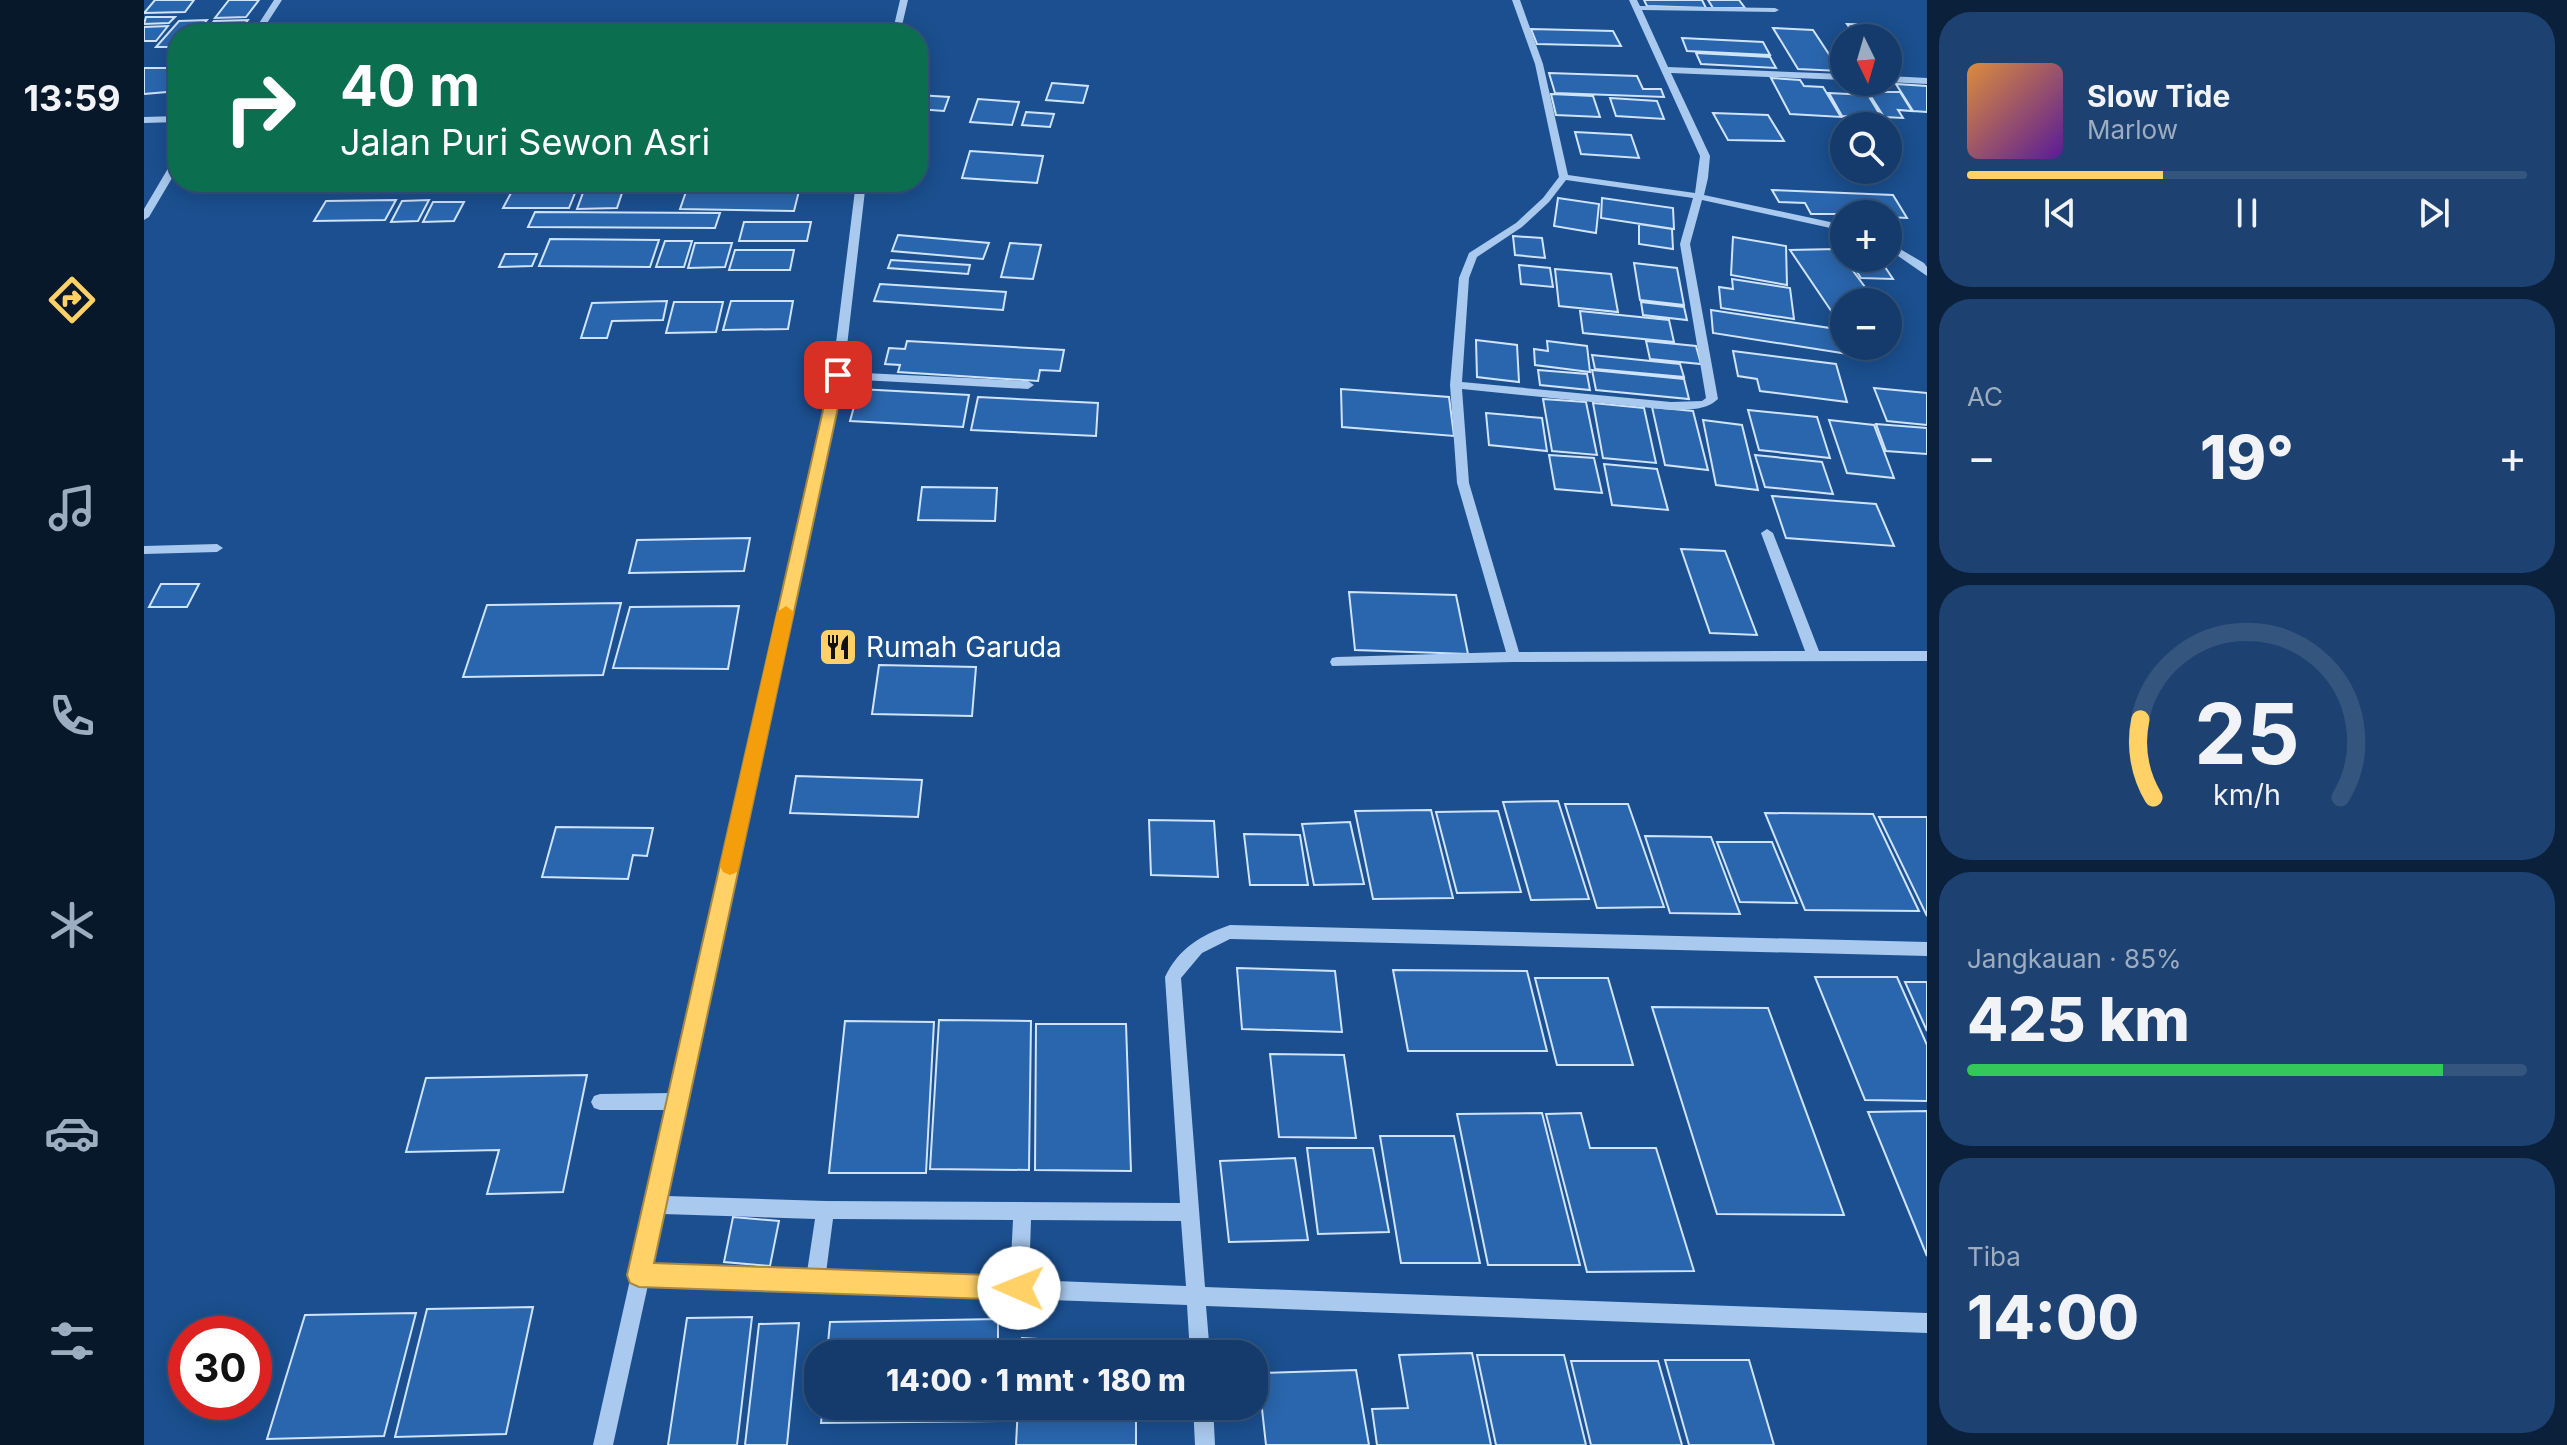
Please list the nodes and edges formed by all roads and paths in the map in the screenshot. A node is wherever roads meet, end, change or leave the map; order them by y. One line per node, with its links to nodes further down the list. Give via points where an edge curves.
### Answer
1 (278, 0): 6 (street)
2 (904, 0): 7 (street)
3 (1516, 0): 15 (street, via 1539,64)
4 (1635, 4): 5 (street); 8 (street)
5 (1775, 10)
6 (262, 24)
7 (898, 24)
8 (1668, 70): 9 (street); 17 (street, via 1705,156 1706,176)
9 (1830, 76)
10 (1902, 80): 11 (street)
11 (1927, 81)
12 (168, 119): 13 (street)
13 (144, 120)
14 (168, 177): 18 (street)
15 (1564, 177): 17 (street); 24 (street, via 1519,225 1473,255 1464,278)
16 (860, 192): 22 (street)
17 (1697, 196): 19 (street); 24 (street, via 1685,244 1712,399 1671,406)
18 (144, 217)
19 (1830, 225)
20 (1902, 254): 21 (street)
21 (1927, 273)
22 (838, 375): 23 (street); 33 (street)
23 (1028, 385)
24 (1456, 385): 30 (street, via 1463,483)
25 (1767, 533): 28 (street)
26 (217, 548): 27 (street)
27 (144, 550)
28 (1814, 656): 29 (street); 30 (street)
29 (1927, 656)
30 (1514, 657): 31 (street)
31 (1337, 662)
32 (1927, 949): 38 (street, via 1230,932 1201,942 1173,977)
33 (678, 1101): 34 (street); 35 (street)
34 (600, 1102)
35 (656, 1205): 36 (street); 39 (street)
36 (825, 1210): 37 (street); 40 (street)
37 (1022, 1211): 38 (street); 41 (street)
38 (1190, 1212): 42 (street)
39 (639, 1275): 40 (street); 46 (street)
40 (815, 1283): 41 (street)
41 (1019, 1288): 42 (street)
42 (1196, 1297): 43 (street); 44 (street)
43 (1927, 1323)
44 (1199, 1340)
45 (1204, 1420): 47 (street)
46 (603, 1445)
47 (1205, 1445)

